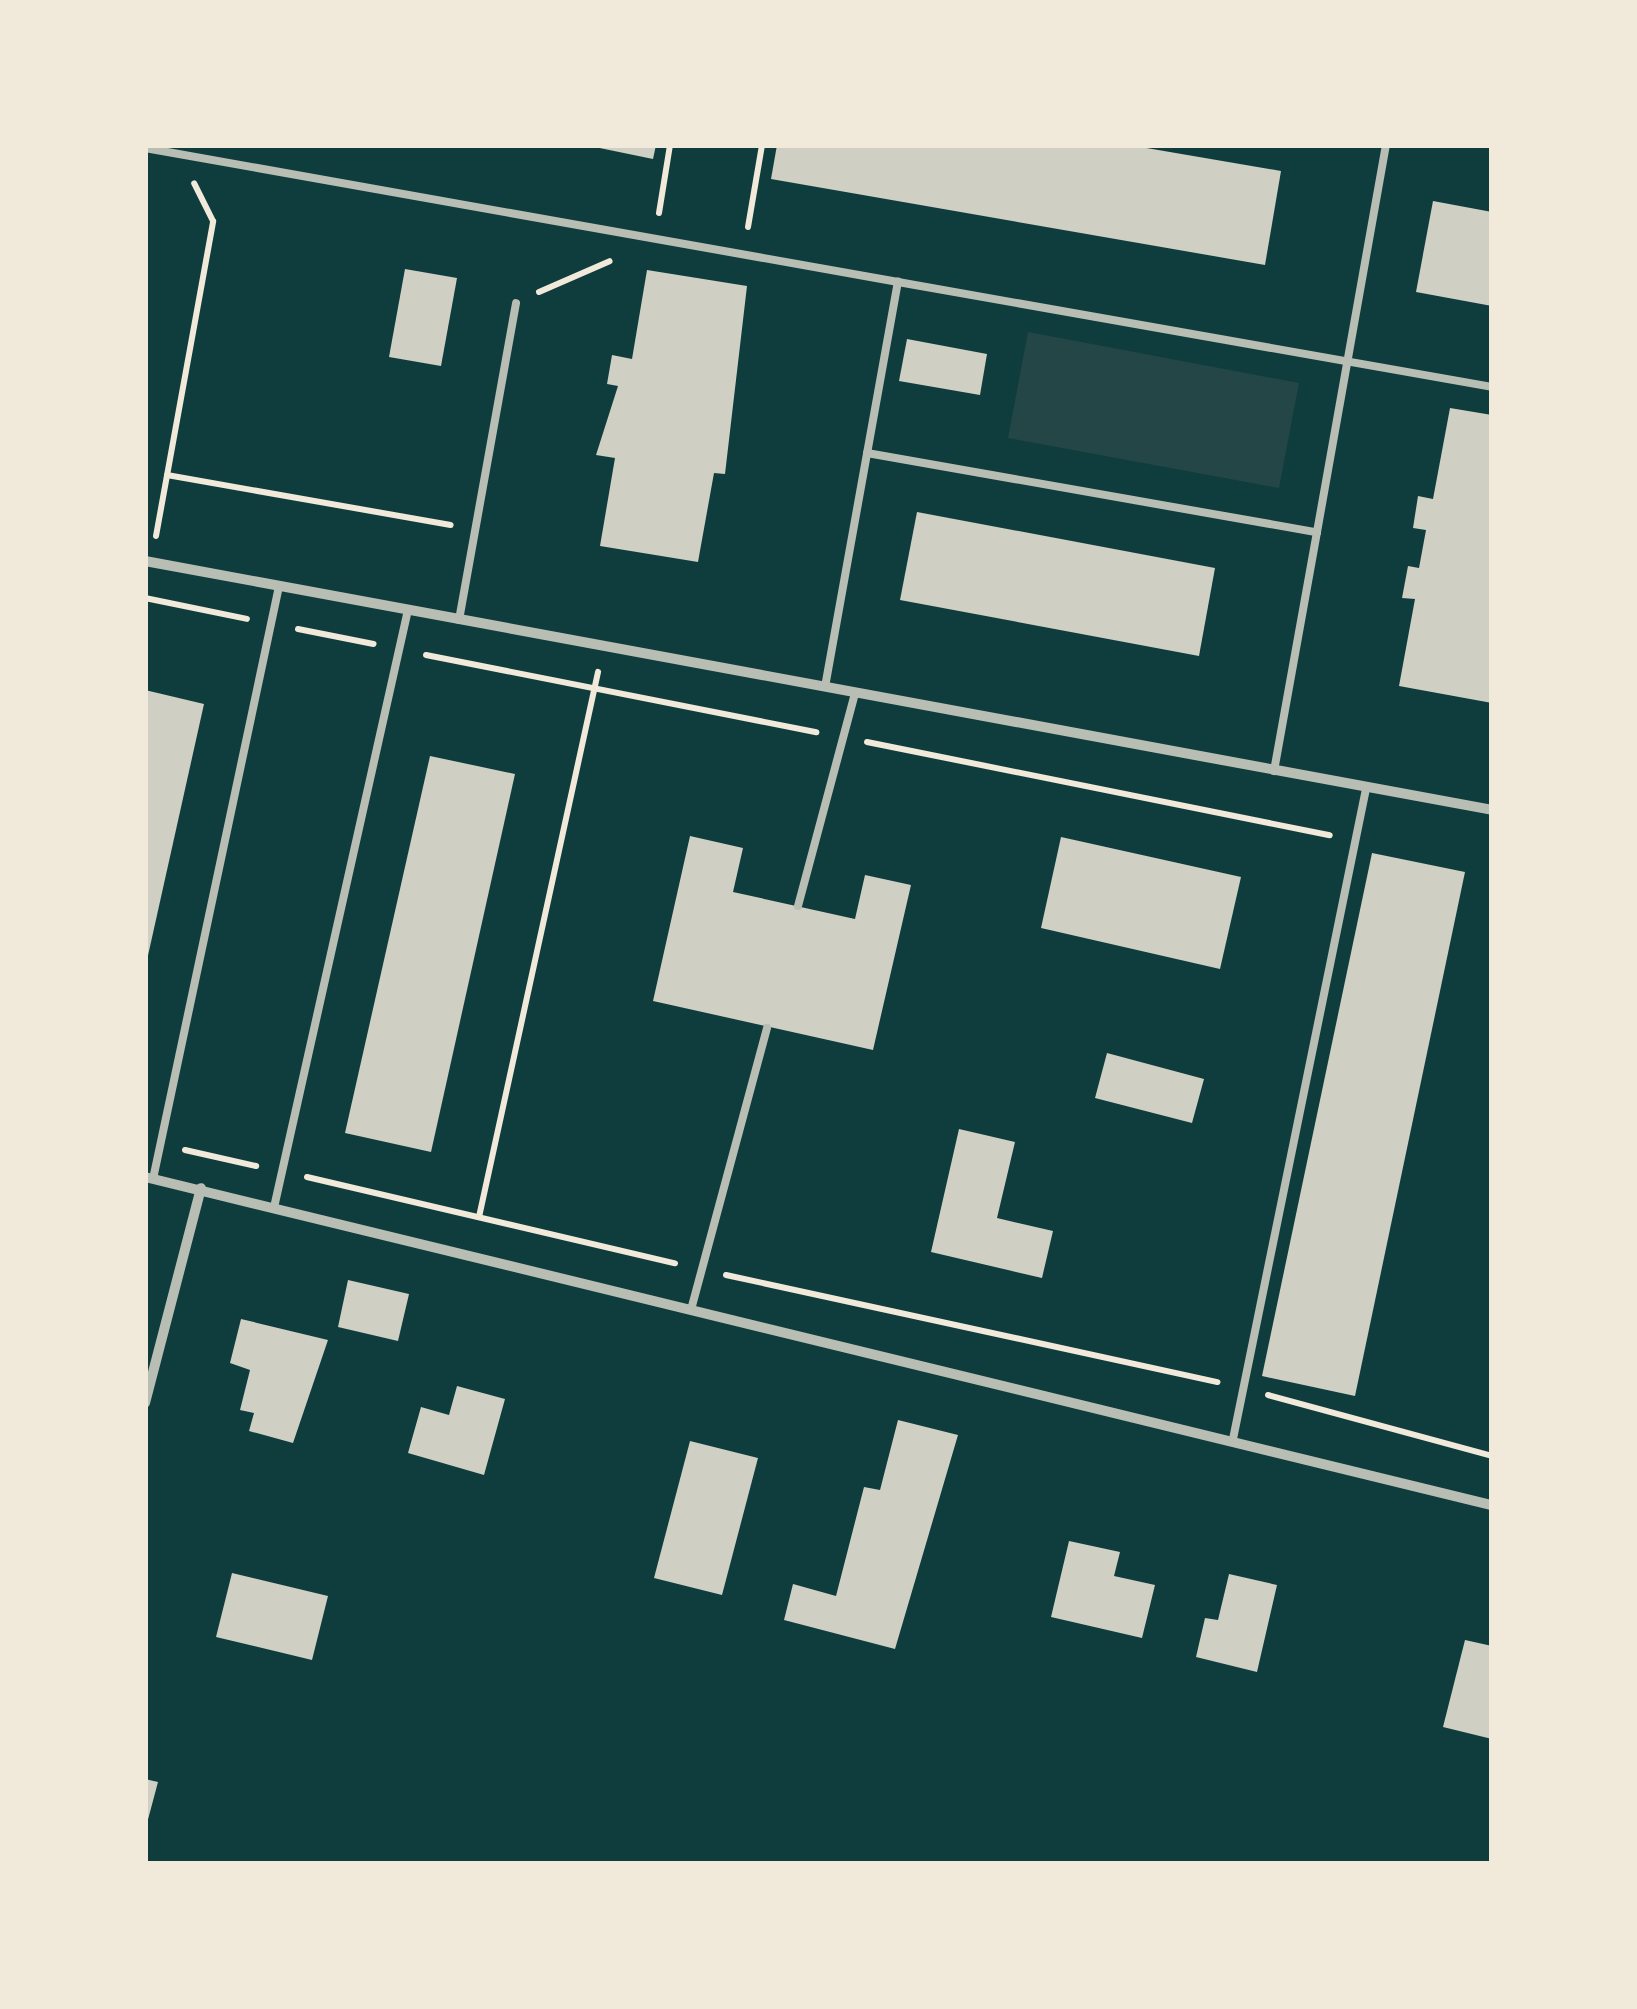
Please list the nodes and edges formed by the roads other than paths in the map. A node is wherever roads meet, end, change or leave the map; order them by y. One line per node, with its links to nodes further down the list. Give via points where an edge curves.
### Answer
1 (1386, 145): 5 (lane)
2 (145, 148): 3 (lane)
3 (898, 282): 5 (lane); 7 (lane)
4 (516, 303): 12 (lane)
5 (1348, 362): 6 (lane); 8 (lane)
6 (1492, 387)
7 (868, 453): 8 (lane); 13 (lane)
8 (1317, 532): 15 (lane)
9 (148, 561): 10 (street)
10 (279, 586): 11 (street); 20 (lane)
11 (408, 610): 12 (street); 22 (lane)
12 (458, 620): 13 (street)
13 (825, 688): 14 (street)
14 (854, 697): 15 (street); 18 (lane)
15 (1274, 771): 16 (street)
16 (1366, 789): 17 (street); 25 (lane)
17 (1492, 810)
18 (798, 906)
19 (767, 1028): 23 (lane)
20 (149, 1178): 21 (street)
21 (201, 1188): 22 (street); 24 (street)
22 (274, 1204): 23 (street)
23 (692, 1306): 25 (street)
24 (145, 1403)
25 (1233, 1439): 26 (street)
26 (1492, 1505)

